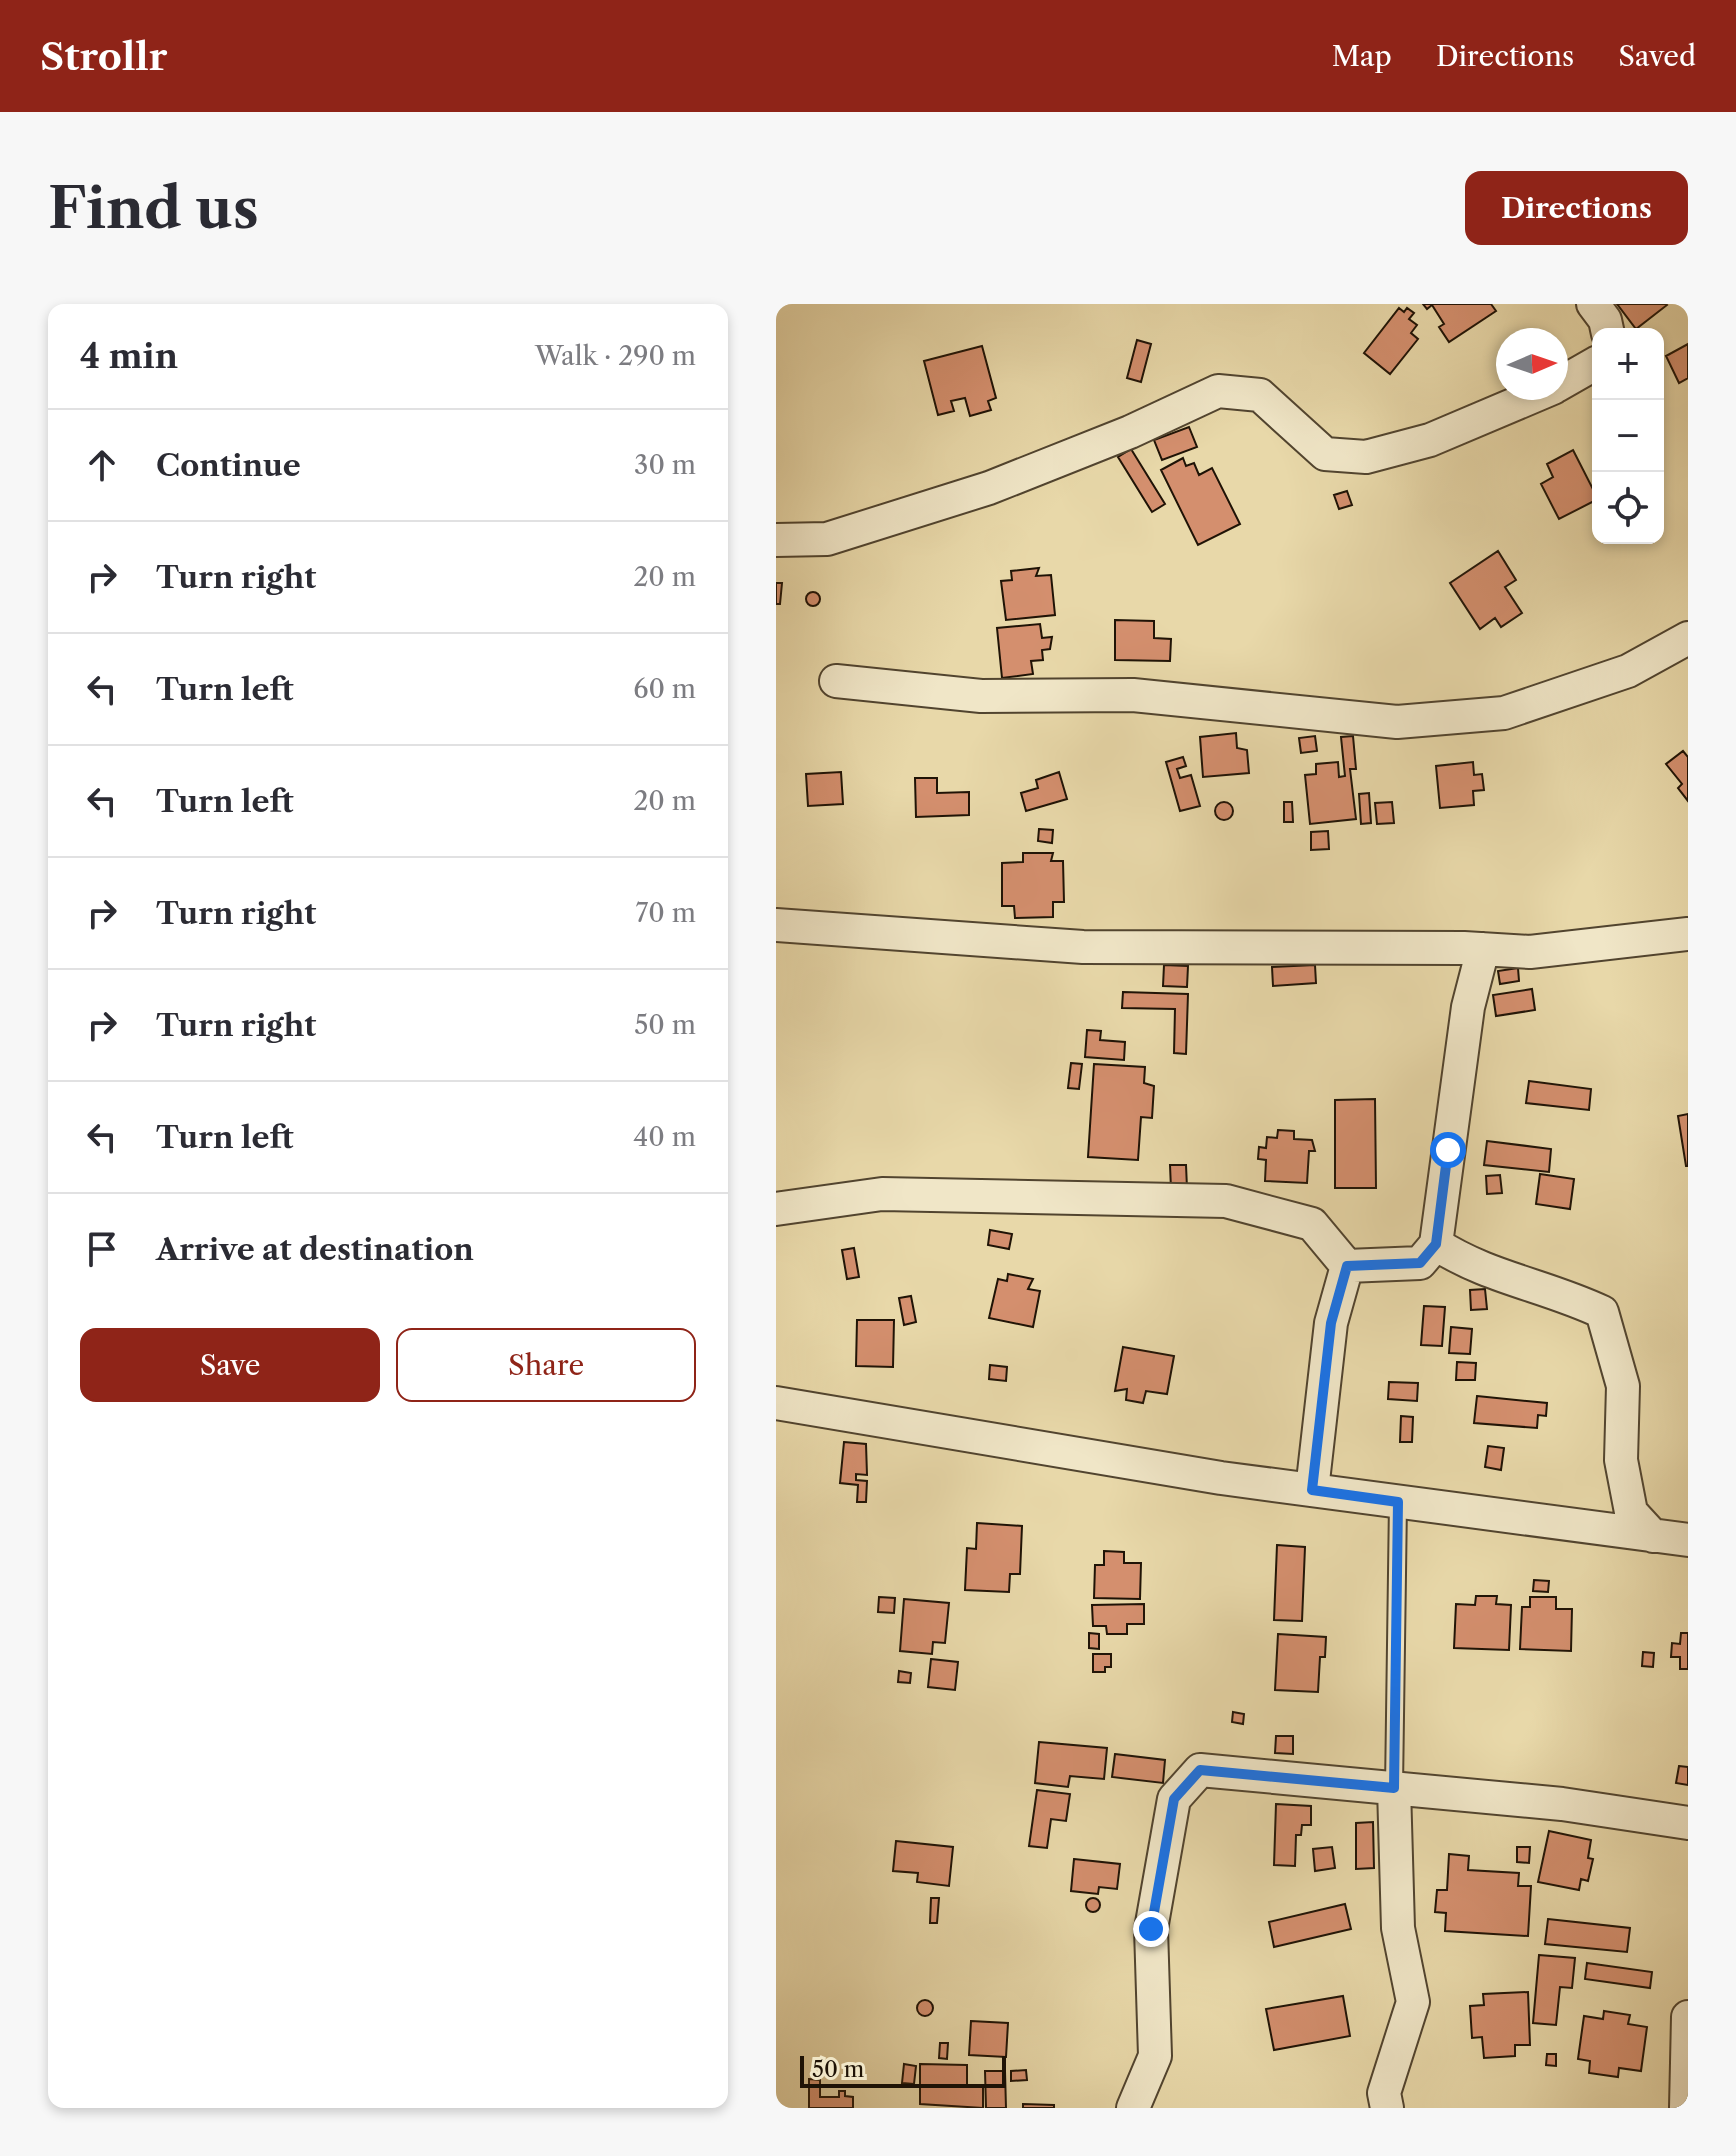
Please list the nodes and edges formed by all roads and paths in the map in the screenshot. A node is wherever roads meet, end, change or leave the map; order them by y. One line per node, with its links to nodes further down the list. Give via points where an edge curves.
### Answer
1 (1593, 304): 2 (street)
2 (1607, 328)
3 (1592, 365): 4 (street)
4 (1568, 379)
5 (1524, 400): 6 (street, via 1430,440 1366,457 1325,454 1260,395 1218,391 989,488 827,539)
6 (776, 540)
7 (1688, 638): 8 (street, via 1628,671 1504,713 1397,722 1133,695 981,696)
8 (836, 681)
9 (776, 925): 11 (street, via 1083,947)
10 (1688, 934): 11 (street, via 1530,952)
11 (1483, 949): 13 (street, via 1468,1007)
12 (776, 1209): 14 (street, via 882,1194 1226,1201 1312,1224)
13 (1436, 1244): 14 (street, via 1420,1263); 18 (street, via 1469,1265 1566,1295 1602,1312 1623,1386 1621,1460 1631,1512)
14 (1347, 1266): 16 (street, via 1331,1323)
15 (776, 1403): 16 (street)
16 (1312, 1490): 17 (street)
17 (1398, 1502): 18 (street); 20 (lane)
18 (1653, 1536): 19 (street)
19 (1688, 1540)
20 (1394, 1788): 21 (street); 23 (street, via 1200,1770 1174,1799 1151,1929 1155,2056); 24 (street, via 1398,1928 1413,2002 1384,2093)
21 (1688, 1823)
22 (1688, 2017): 25 (street)
23 (1133, 2108)
24 (1387, 2108)
25 (1686, 2108)

